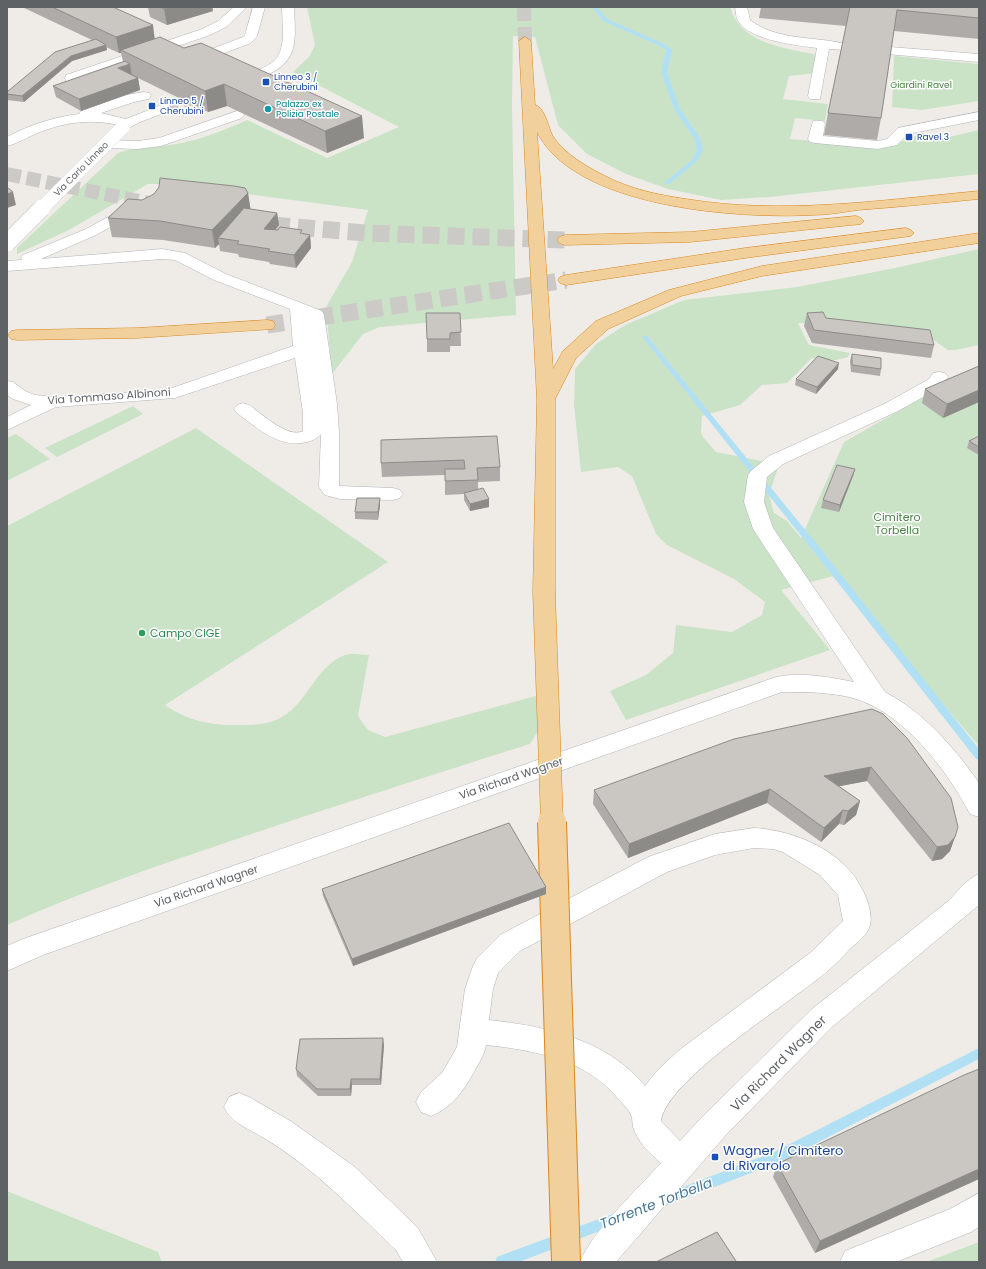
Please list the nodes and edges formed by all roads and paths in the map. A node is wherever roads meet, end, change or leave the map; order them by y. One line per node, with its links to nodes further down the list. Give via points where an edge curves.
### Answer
1 (241, 7): 12 (street, via 222,24 206,32)
2 (260, 7): 10 (street, via 251,36 247,40)
3 (288, 7): 11 (street, via 288,44 284,57 276,66)
4 (741, 7): 6 (street, via 743,18 753,28 785,38)
5 (525, 41): 13 (highway)
6 (824, 45): 7 (street); 15 (street)
7 (842, 47)
8 (890, 51): 9 (street)
9 (979, 58)
10 (194, 60)
11 (256, 76)
12 (71, 78)
13 (528, 87): 24 (highway, via 543,131 558,151 606,182 658,199 693,205 799,212); 39 (highway)
14 (144, 96): 19 (street, via 131,98)
15 (815, 96)
16 (164, 108): 21 (street, Via Carlo Linneo)
17 (237, 115): 23 (street, via 160,142 138,145)
18 (979, 116): 20 (street, via 903,132 892,142 878,145 816,139)
19 (74, 119): 21 (street, via 99,117); 22 (street, via 36,129)
20 (818, 124)
21 (126, 125): 23 (street, Via Carlo Linneo, bridge)
22 (7, 142)
23 (106, 144): 30 (street, Via Carlo Linneo, bridge)
24 (979, 195)
25 (147, 199): 31 (street, via 119,218 91,232)
26 (979, 209): 29 (highway, via 690,237)
27 (979, 225): 32 (highway, via 745,253)
28 (979, 238): 39 (highway, via 762,271 675,292 602,325 569,356)
29 (565, 240)
30 (7, 243)
31 (9, 266): 33 (street, via 174,254 220,277 293,304)
32 (566, 280)
33 (299, 310): 36 (street); 43 (street, via 309,310 316,315 328,404 329,487 332,491 340,493)
34 (266, 325): 35 (highway, via 137,333)
35 (17, 335)
36 (302, 348): 40 (street, Via Tommaso Albinoni, via 175,392); 41 (street, via 312,413 312,433 298,440 289,438)
37 (939, 377): 44 (street, via 937,382 892,407 776,460 758,476 754,502 763,529)
38 (7, 386): 40 (street, Via Tommaso Albinoni, via 32,400)
39 (546, 400): 55 (highway, bridge, via 544,592)
40 (54, 402): 42 (street)
41 (243, 409)
42 (7, 424)
43 (393, 494)
44 (875, 695): 45 (street, Via Richard Wagner, via 914,722 960,775); 47 (street, Via Richard Wagner, via 844,687 781,684 33,947)
45 (979, 807)
46 (979, 885): 52 (street, Via Richard Wagner, via 956,910 822,1018 714,1126)
47 (7, 959)
48 (473, 1031): 49 (street, via 471,1049 452,1082); 51 (street, via 546,1043 589,1059 611,1071); 51 (street, via 479,989 487,966 510,943 642,871 707,846 744,839 768,839 789,843 828,867 848,888 857,908 857,925 820,961 671,1074)
49 (431, 1102)
50 (240, 1107): 54 (street, via 281,1132 344,1178)
51 (646, 1111): 52 (street, via 648,1127 660,1143)
52 (672, 1173): 56 (street, Via Richard Wagner)
53 (979, 1209): 57 (street, via 960,1221)
54 (414, 1251)
55 (566, 1262)
56 (596, 1262)
57 (856, 1262)

